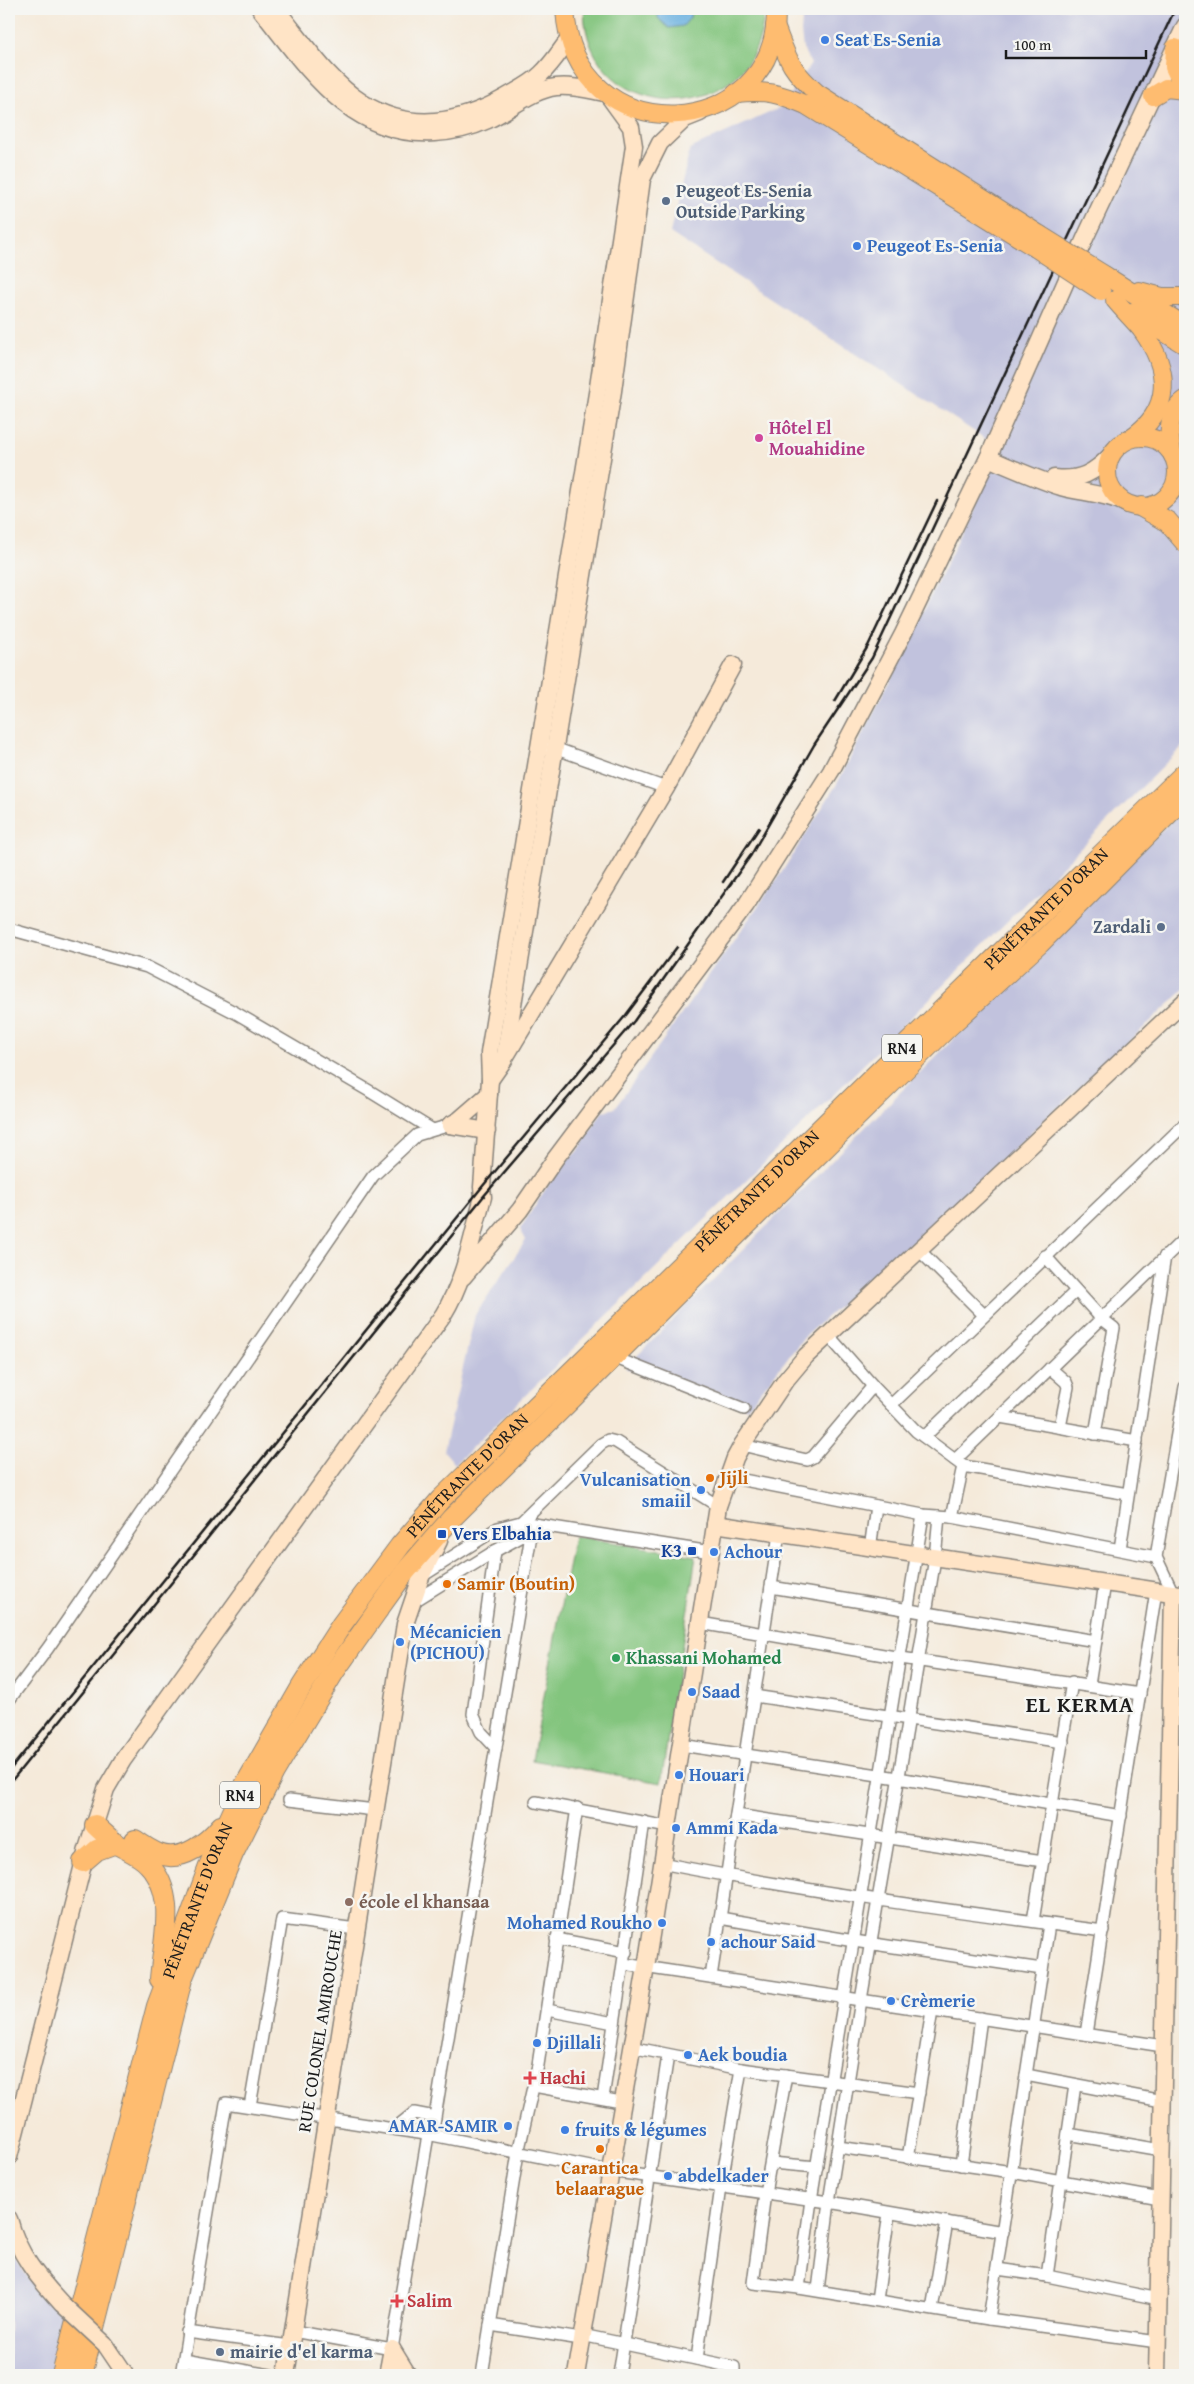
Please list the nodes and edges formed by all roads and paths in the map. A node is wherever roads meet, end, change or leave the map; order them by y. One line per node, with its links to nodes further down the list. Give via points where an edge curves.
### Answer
1 (260, 9): 9 (street, via 339,101 371,121 400,130 428,133 467,128 556,87)
2 (276, 9): 6 (street, via 346,91 374,109 400,119 417,121 463,117 493,105 540,76)
3 (565, 9): 6 (main road)
4 (776, 18): 10 (main road, via 762,64); 13 (main road, via 785,56 816,93)
5 (1185, 26): 7 (street)
6 (569, 39): 9 (main road, via 577,59)
7 (1175, 48): 8 (main road, via 1174,67); 11 (street)
8 (1184, 90): 11 (main road, via 1166,88)
9 (606, 93): 12 (main road, via 625,105 658,115 686,115); 18 (street, via 631,127 634,146)
10 (736, 93): 12 (main road); 13 (main road, via 761,90 806,105)
11 (1153, 96): 21 (street, via 1086,236)
12 (706, 110): 18 (street, via 685,119 660,143 642,179)
13 (1037, 241): 14 (main road, bridge)
14 (1109, 287): 15 (main road, via 1162,297); 16 (main road); 17 (main road); 20 (main road, via 1146,338 1159,363 1162,379 1163,394 1152,420)
15 (1185, 297)
16 (1185, 326)
17 (1185, 345)
18 (605, 389): 27 (street)
19 (1185, 400): 23 (main road, via 1173,415 1169,428)
20 (1127, 440): 22 (main road); 23 (main road, via 1136,437 1154,439)
21 (990, 454): 22 (street, via 1063,479 1084,477 1094,472); 24 (street, via 1061,487 1104,495); 45 (street, via 869,701 796,829 746,905 520,1210)
22 (1111, 454): 24 (main road, via 1108,482 1112,490)
23 (1174, 456): 24 (main road, via 1177,472 1167,497 1158,503)
24 (1134, 505): 25 (highway, via 1168,522)
25 (1185, 542)
26 (733, 665): 30 (street)
27 (547, 748): 30 (street); 35 (street); 36 (street, via 489,1053)
28 (1185, 761): 32 (highway)
29 (1185, 773): 32 (highway, PÉNÉTRANTE D'ORAN / RN4)
30 (666, 788): 35 (street)
31 (1185, 797): 50 (highway, PÉNÉTRANTE D'ORAN / RN4, via 1040,943 948,1027)
32 (1102, 853): 111 (highway, PÉNÉTRANTE D'ORAN / RN4, via 441,1499 400,1546 342,1624)
33 (9, 929): 39 (street, via 147,967 236,1013)
34 (1185, 1001): 42 (street)
35 (504, 1060): 36 (street)
36 (489, 1087): 38 (street, via 459,1120); 40 (street)
37 (1185, 1124): 43 (street)
38 (450, 1125): 39 (street); 40 (street)
39 (431, 1129): 102 (street, via 417,1135 372,1176)
40 (486, 1131): 45 (street, via 483,1197)
41 (1185, 1238): 44 (street)
42 (919, 1250): 47 (street); 49 (street)
43 (1045, 1256): 46 (street); 47 (street)
44 (1165, 1256): 48 (street); 60 (street)
45 (459, 1283): 119 (street, via 458,1306 452,1320 342,1455 123,1760 106,1789)
46 (1076, 1291): 48 (street); 59 (street)
47 (984, 1315): 54 (street)
48 (1101, 1318): 51 (street); 58 (street, via 1114,1328)
49 (828, 1335): 52 (street); 61 (street, via 785,1381)
50 (613, 1357): 55 (street); 70 (highway, PÉNÉTRANTE D'ORAN / RN4)
51 (1050, 1368): 56 (street); 57 (street, via 1068,1386)
52 (873, 1386): 54 (street); 61 (street, via 807,1460)
53 (1185, 1387): 82 (street)
54 (891, 1405): 59 (street)
55 (744, 1409)
56 (1000, 1417): 57 (street); 62 (street)
57 (1060, 1427): 58 (street)
58 (1095, 1434): 60 (street)
59 (924, 1437): 62 (street)
60 (1137, 1441): 64 (street)
61 (742, 1444): 63 (street)
62 (959, 1463): 64 (street); 69 (street)
63 (728, 1477): 65 (street); 66 (street)
64 (1128, 1494): 78 (street)
65 (718, 1506): 71 (street, via 608,1440); 72 (street)
66 (876, 1506): 67 (street); 77 (street)
67 (923, 1515): 68 (street); 81 (street)
68 (939, 1516): 69 (street); 84 (street)
69 (952, 1517): 78 (street)
70 (451, 1520): 76 (street, RUE COLONEL AMIROUCHE); 212 (highway, PÉNÉTRANTE D'ORAN / RN4, via 405,1572 334,1672 274,1772 233,1854 182,1980)
71 (521, 1522): 73 (street); 83 (street, via 498,1528)
72 (715, 1524): 75 (street); 80 (street)
73 (548, 1526): 74 (street); 80 (street)
74 (532, 1530): 79 (street); 107 (street)
75 (779, 1534): 77 (street); 87 (street)
76 (438, 1542): 83 (street, via 439,1554); 85 (street, RUE COLONEL AMIROUCHE)
77 (870, 1548): 81 (street)
78 (1120, 1549): 82 (street)
79 (495, 1551): 90 (street); 107 (street, via 473,1714 481,1732)
80 (711, 1552): 93 (street)
81 (918, 1556): 84 (street); 91 (street)
82 (1156, 1557): 89 (street)
83 (450, 1558): 85 (street)
84 (935, 1558): 86 (street); 92 (street)
85 (421, 1577): 90 (street, RUE COLONEL AMIROUCHE)
86 (1105, 1583): 88 (street); 95 (street)
87 (771, 1587): 91 (street); 94 (street)
88 (1156, 1591): 89 (street); 100 (street)
89 (1179, 1594): 153 (street)
90 (411, 1602): 116 (street, RUE COLONEL AMIROUCHE)
91 (908, 1610): 92 (street); 96 (street)
92 (926, 1612): 95 (street); 97 (street)
93 (700, 1623): 94 (street); 106 (street)
94 (764, 1633): 96 (street); 101 (street)
95 (1096, 1641): 99 (street)
96 (901, 1658): 97 (street); 103 (street)
97 (917, 1659): 98 (street); 104 (street)
98 (1072, 1682): 99 (street); 105 (street)
99 (1089, 1685): 100 (street)
100 (1140, 1694): 118 (street)
101 (754, 1696): 103 (street); 108 (street)
102 (9, 1700)
103 (890, 1715): 104 (street); 109 (street)
104 (909, 1718): 105 (street); 110 (street)
105 (1062, 1742): 114 (street)
106 (680, 1745): 108 (street); 121 (street)
107 (496, 1748): 168 (street)
108 (744, 1754): 109 (street); 117 (street)
109 (881, 1776): 110 (street); 122 (street)
110 (898, 1778): 114 (street); 123 (street)
111 (244, 1785): 119 (highway, via 221,1826 208,1841 178,1856 161,1855); 146 (highway, PÉNÉTRANTE D'ORAN / RN4, via 214,1853)
112 (289, 1800): 116 (street)
113 (536, 1802): 115 (street)
114 (1052, 1804): 118 (street); 125 (street)
115 (577, 1808): 120 (street); 136 (street)
116 (375, 1810): 134 (street, RUE COLONEL AMIROUCHE)
117 (736, 1815): 122 (street); 128 (street)
118 (1121, 1816): 135 (street)
119 (96, 1820): 124 (highway); 126 (street)
120 (644, 1822): 121 (street); 139 (street)
121 (668, 1827): 127 (street)
122 (871, 1837): 123 (street); 129 (street)
123 (887, 1839): 125 (street); 130 (street)
124 (116, 1843): 126 (highway, via 97,1850); 146 (highway, via 148,1864 165,1896 167,1920)
125 (1043, 1861): 132 (street)
126 (83, 1862): 176 (street)
127 (662, 1863): 128 (street); 141 (street)
128 (727, 1876): 129 (street); 131 (street)
129 (862, 1898): 130 (street); 137 (street)
130 (877, 1900): 132 (street); 138 (street)
131 (720, 1918): 137 (street); 143 (street)
132 (1033, 1921): 133 (street)
133 (1049, 1924): 135 (street); 142 (street)
134 (356, 1929): 167 (street, via 282,1919); 169 (street, RUE COLONEL AMIROUCHE)
135 (1103, 1931): 152 (street)
136 (556, 1939): 139 (street); 147 (street)
137 (854, 1941): 138 (street); 144 (street)
138 (870, 1943): 142 (street); 145 (street)
139 (626, 1952): 140 (street)
140 (624, 1964): 141 (street); 150 (street)
141 (646, 1967): 143 (street); 154 (street)
142 (1042, 1969): 151 (street)
143 (711, 1977): 144 (street)
144 (844, 1997): 145 (street); 159 (street)
145 (861, 2000): 148 (street); 160 (street)
146 (157, 2006): 211 (highway, PÉNÉTRANTE D'ORAN / RN4)
147 (547, 2010): 150 (street); 162 (street)
148 (932, 2010): 149 (street); 163 (street)
149 (981, 2018): 151 (street); 179 (street)
150 (614, 2023): 164 (street)
151 (1034, 2026): 152 (street); 157 (street)
152 (1086, 2034): 153 (street)
153 (1163, 2046): 165 (street)
154 (630, 2047): 155 (street); 166 (street)
155 (668, 2055): 156 (street); 183 (street)
156 (741, 2069): 158 (street); 185 (street)
157 (1026, 2074): 161 (street); 182 (street)
158 (786, 2075): 159 (street); 178 (street)
159 (832, 2081): 160 (street); 180 (street)
160 (848, 2084): 163 (street); 173 (street)
161 (1075, 2084): 165 (street); 171 (street)
162 (534, 2086): 164 (street); 175 (street)
163 (919, 2093): 177 (street)
164 (603, 2098): 166 (street)
165 (1162, 2101): 174 (street)
166 (621, 2102): 181 (street)
167 (250, 2106): 169 (street); 203 (street, via 226,2103)
168 (435, 2117): 170 (street, via 414,2113); 172 (street)
169 (326, 2119): 170 (street); 205 (street, RUE COLONEL AMIROUCHE)
170 (394, 2129): 172 (street)
171 (1068, 2134): 174 (street); 184 (street)
172 (430, 2135): 175 (street); 208 (street)
173 (838, 2147): 177 (street); 189 (street)
174 (1161, 2150): 187 (street)
175 (518, 2153): 181 (street); 202 (street)
176 (9, 2156)
177 (908, 2158): 179 (street)
178 (770, 2162): 180 (street); 186 (street)
179 (961, 2165): 182 (street)
180 (817, 2167): 188 (street)
181 (610, 2171): 183 (street); 204 (street)
182 (1012, 2172): 184 (street); 193 (street)
183 (648, 2176): 185 (street); 207 (street)
184 (1061, 2182): 187 (street); 195 (street)
185 (721, 2187): 186 (street); 209 (street)
186 (765, 2193): 188 (street); 196 (street, via 753,2283)
187 (1160, 2199): 198 (street)
188 (811, 2200): 189 (street); 196 (street)
189 (829, 2202): 190 (street); 197 (street)
190 (889, 2212): 192 (street); 199 (street)
191 (9, 2219): 213 (street, bridge, via 29,2265 62,2304 105,2344)
192 (947, 2222): 193 (street); 200 (street)
193 (1003, 2232): 194 (street)
194 (997, 2269): 195 (street); 201 (street)
195 (1048, 2276): 198 (street)
196 (799, 2288): 197 (street)
197 (818, 2290): 199 (street)
198 (1159, 2299): 206 (street)
199 (877, 2300): 200 (street)
200 (932, 2310): 201 (street)
201 (990, 2320): 206 (street)
202 (490, 2325): 204 (street); 219 (street)
203 (187, 2332): 205 (street); 210 (street)
204 (582, 2337): 207 (street); 220 (street)
205 (292, 2338): 208 (street); 216 (street, RUE COLONEL AMIROUCHE)
206 (1158, 2342): 223 (street)
207 (624, 2344): 209 (street); 221 (street)
208 (392, 2348): 217 (street); 218 (street)
209 (697, 2359): 222 (street, via 734,2367)
210 (184, 2360): 214 (street); 215 (street)
211 (62, 2375)
212 (82, 2375)
213 (126, 2375)
214 (181, 2375)
215 (270, 2375)
216 (286, 2375)
217 (387, 2375)
218 (408, 2375)
219 (482, 2375)
220 (576, 2375)
221 (619, 2375)
222 (734, 2375)
223 (1157, 2375)

